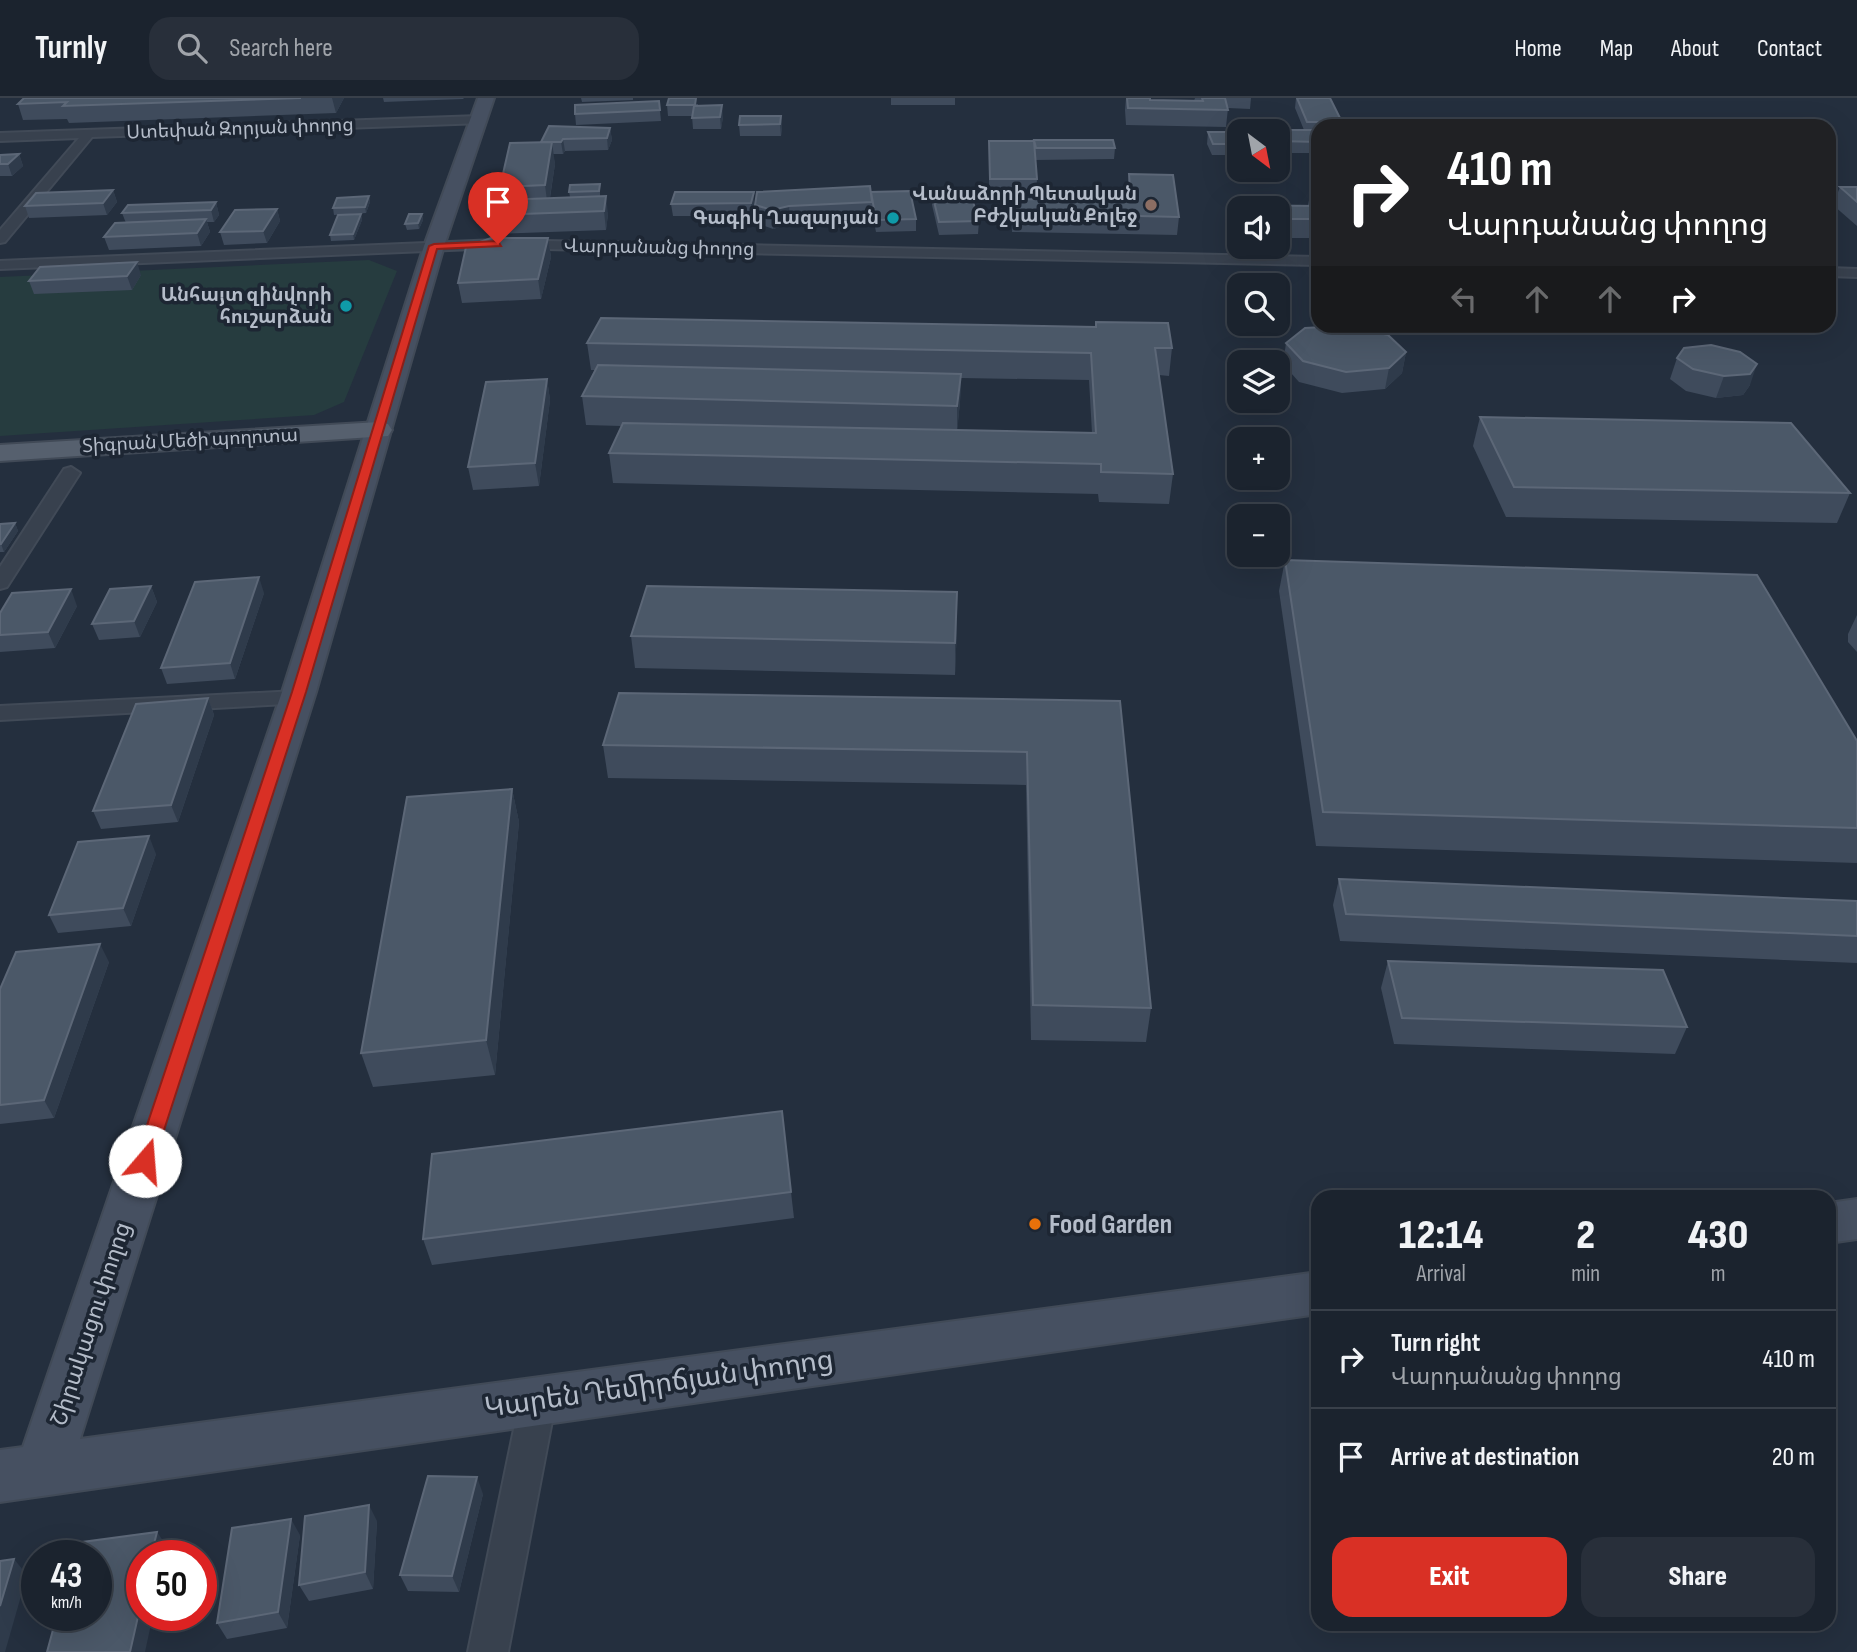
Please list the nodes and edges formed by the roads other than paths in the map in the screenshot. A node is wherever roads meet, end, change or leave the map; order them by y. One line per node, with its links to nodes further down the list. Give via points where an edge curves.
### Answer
1 (486, 98): 2 (main road, Շիրակացու փողոց)
2 (479, 120): 3 (street, Ստեփան Զորյան փողոց); 6 (main road, Շիրակացու փողոց)
3 (88, 135): 4 (street, Ստեփան Զորյան փողոց); 5 (street)
4 (0, 138)
5 (0, 239)
6 (434, 246): 7 (street, Վարդանանց փողոց); 8 (street, Վարդանանց փողոց); 11 (main road, Շիրակացու փողոց)
7 (1311, 261)
8 (0, 265)
9 (1836, 272): 10 (street)
10 (1857, 272)
11 (379, 430): 12 (main road, Տիգրան Մեծի պողոտա); 15 (main road, Շիրակացու փողոց)
12 (0, 453)
13 (71, 472): 14 (street)
14 (0, 583)
15 (297, 698): 16 (street); 21 (main road, Շիրակացու փողոց)
16 (0, 713)
17 (1857, 1219): 18 (main road)
18 (1836, 1222)
19 (1311, 1294): 20 (main road, Կարեն Դեմիրճյան փողոց)
20 (538, 1400): 21 (main road, Կարեն Դեմիրճյան փողոց); 22 (street)
21 (22, 1473)
22 (488, 1652)

